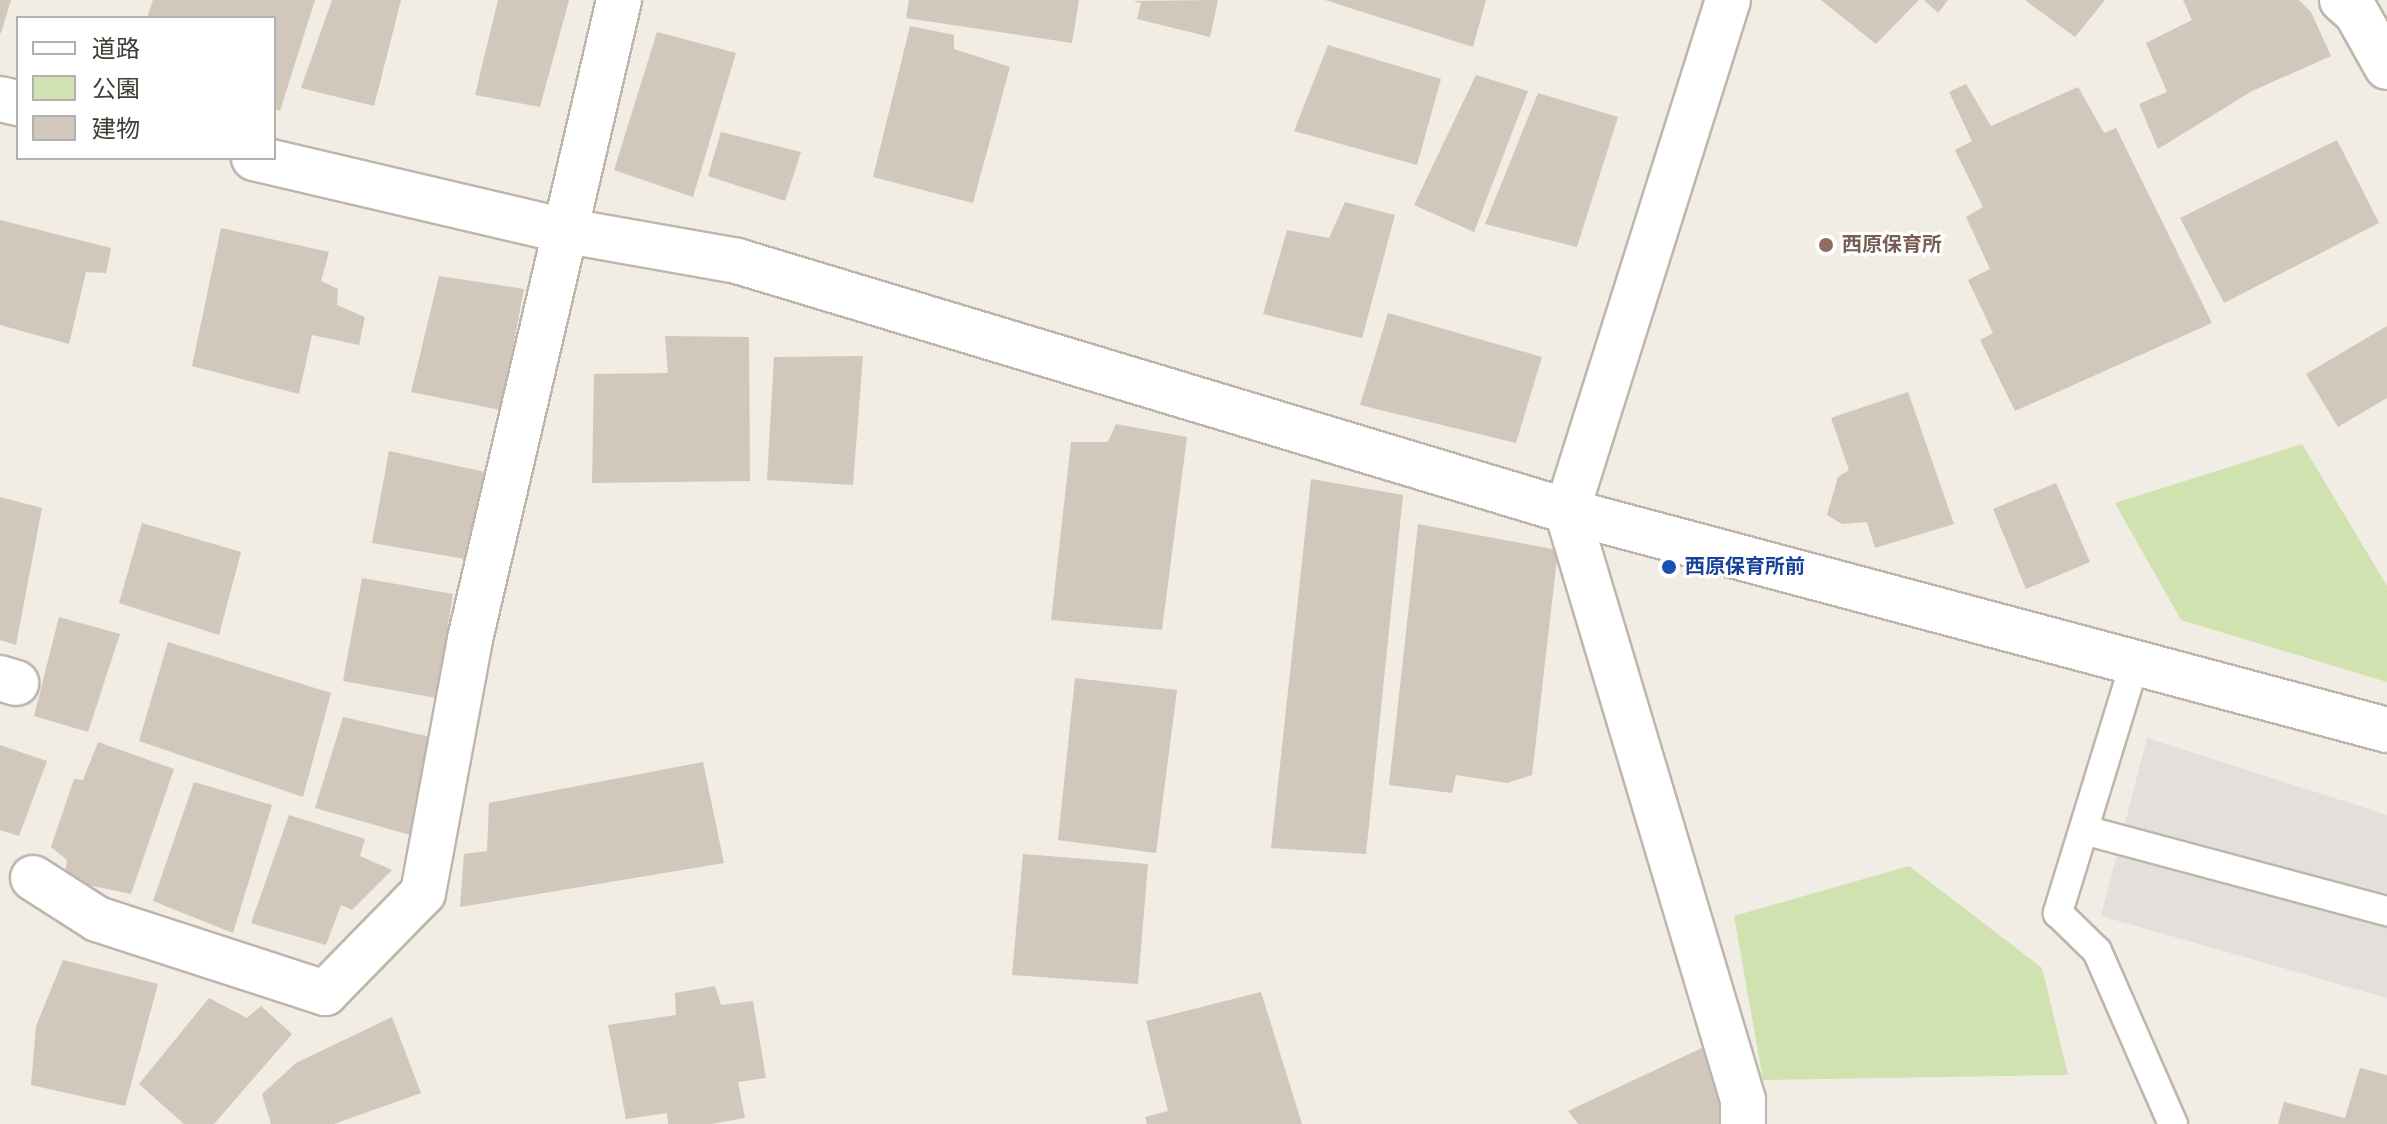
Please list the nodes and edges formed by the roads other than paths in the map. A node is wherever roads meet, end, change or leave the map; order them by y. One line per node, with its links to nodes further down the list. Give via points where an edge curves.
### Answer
1 (619, 0): 6 (street)
2 (1728, 0): 7 (street)
3 (2342, 0): 4 (street, via 2356,12)
4 (2387, 67)
5 (263, 160): 6 (street)
6 (562, 230): 7 (street, via 737,261); 11 (street, via 470,639 423,893 325,993 97,919)
7 (1567, 511): 8 (street); 13 (street, via 1743,1100)
8 (2135, 662): 9 (street); 10 (lane)
9 (2387, 730)
10 (2084, 830): 12 (lane); 14 (lane, via 2058,913 2097,951)
11 (33, 878)
12 (2387, 911)
13 (1743, 1124)
14 (2173, 1124)

